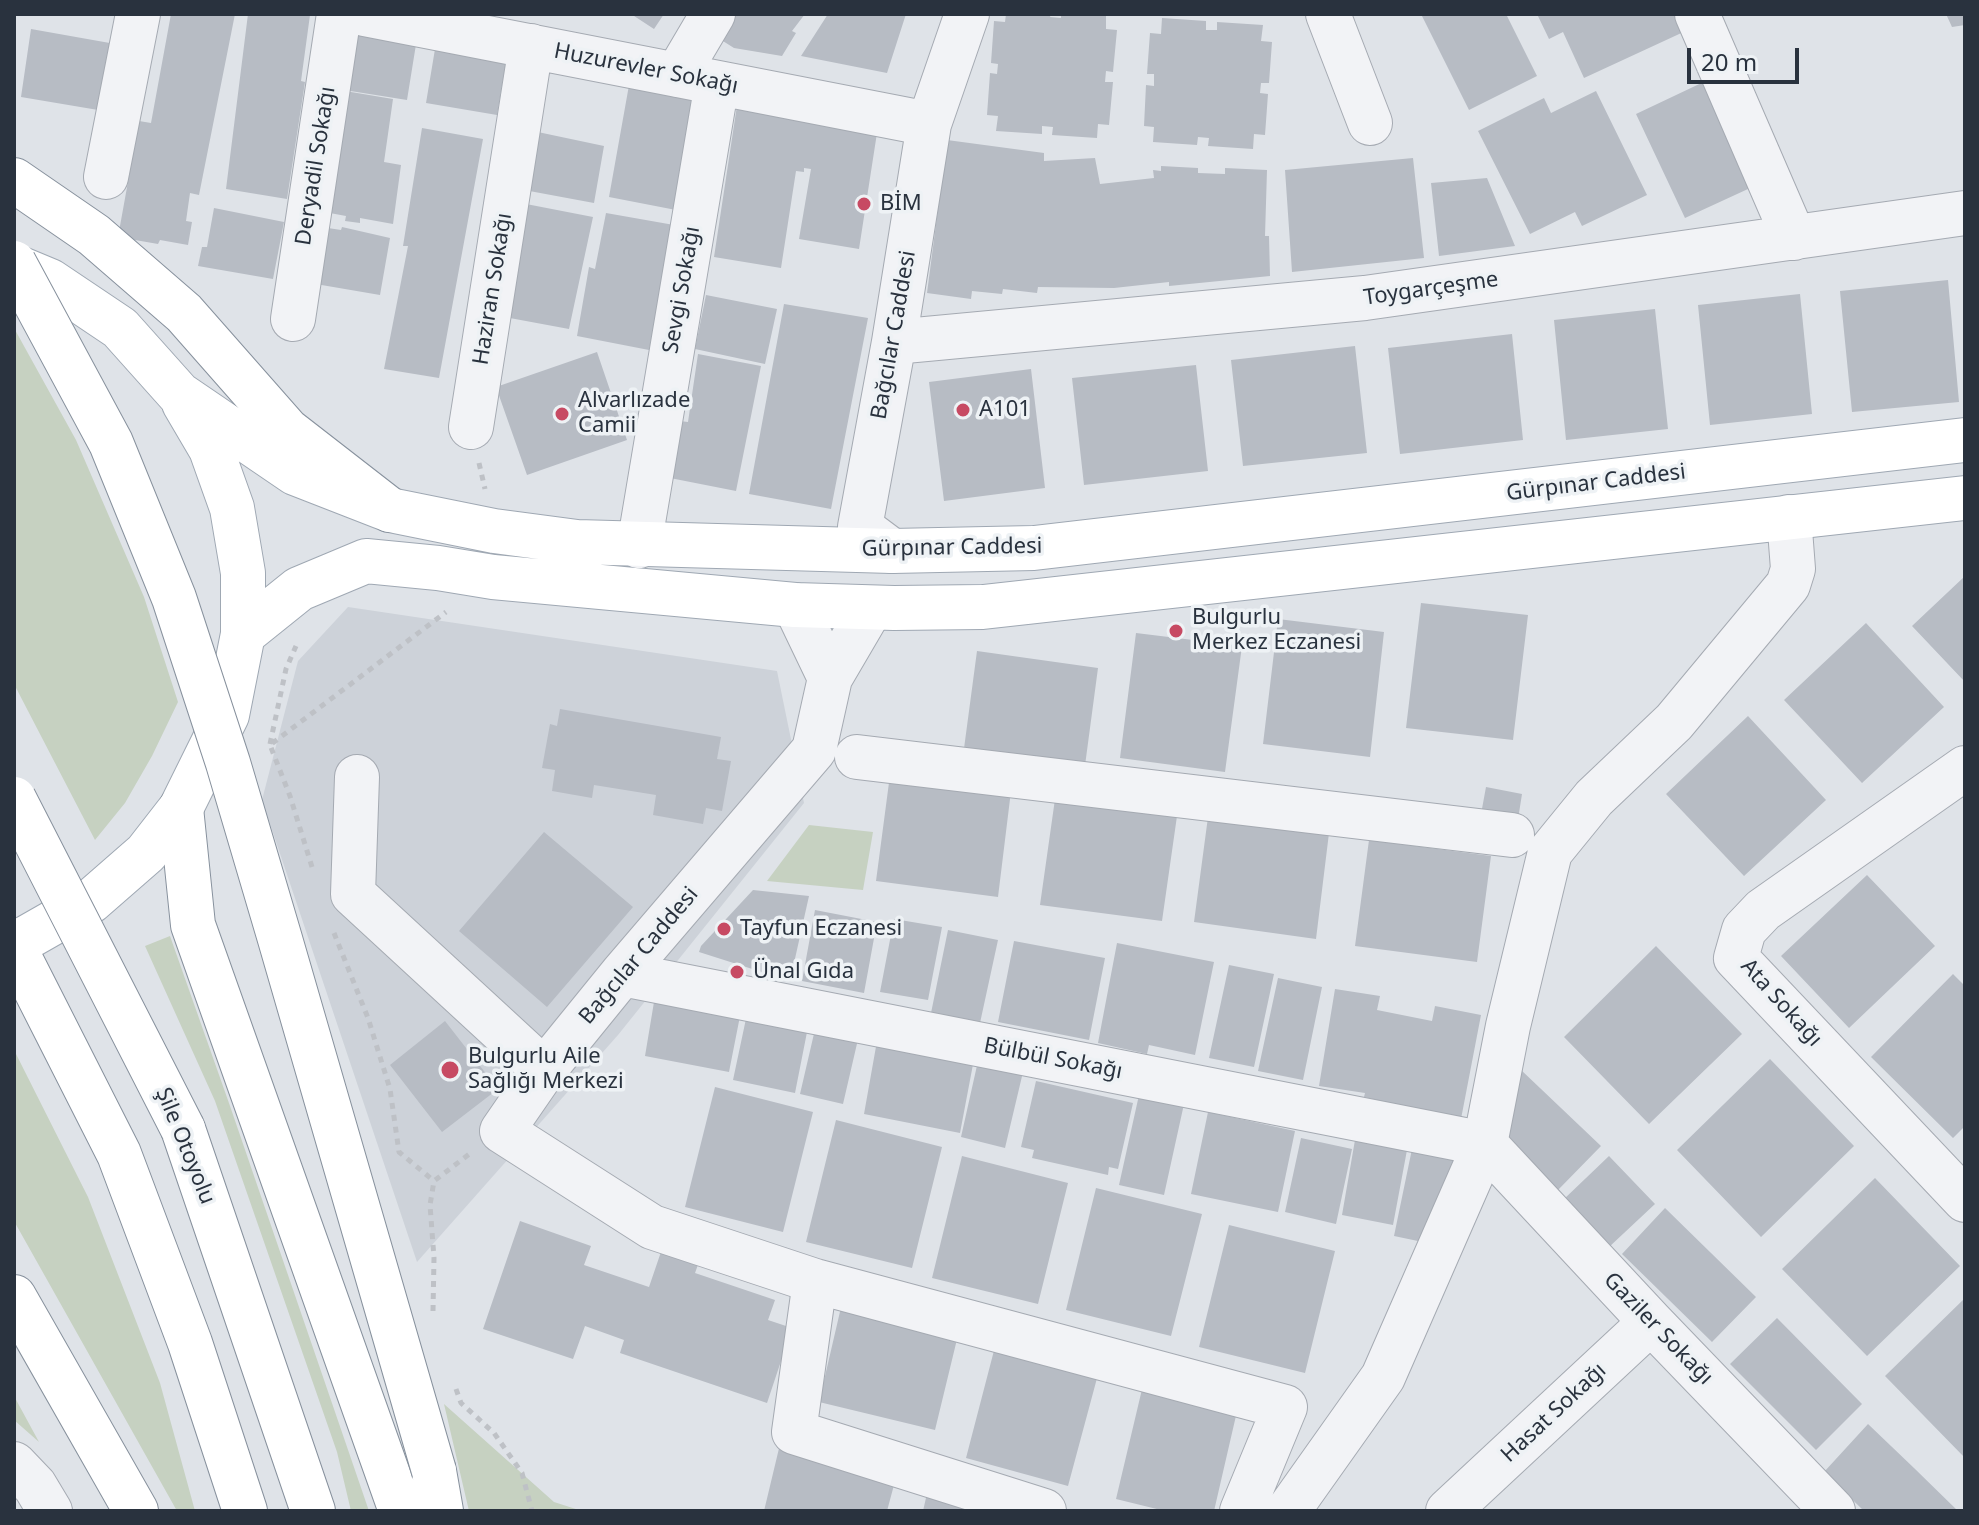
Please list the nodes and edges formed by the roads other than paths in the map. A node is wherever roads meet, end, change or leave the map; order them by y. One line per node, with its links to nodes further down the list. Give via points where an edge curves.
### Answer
1 (138, 14): 13 (street)
2 (339, 14): 18 (street, Deryadil Sokağı)
3 (364, 14): 8 (street, Huzurevler Sokağı)
4 (713, 14): 10 (street)
5 (967, 14): 12 (street, Bağcılar Caddesi)
6 (1328, 14): 11 (street)
7 (1697, 14): 16 (street)
8 (473, 24): 9 (street, Huzurevler Sokağı)
9 (531, 46): 10 (street, Huzurevler Sokağı); 21 (street, Haziran Sokağı)
10 (697, 79): 12 (street, Huzurevler Sokağı); 26 (street, Sevgi Sokağı)
11 (1370, 123)
12 (929, 124): 19 (street, Bağcılar Caddesi)
13 (106, 177)
14 (14, 180): 24 (main road, via 94,235 184,313 287,430)
15 (1965, 213): 16 (street, Toygarçeşme)
16 (1794, 238): 19 (street, Toygarçeşme, via 1365,298)
17 (14, 264): 20 (main road, Gürpınar Caddesi, via 50,281 120,328); 48 (main road, bridge, via 111,443 174,598 276,924)
18 (293, 319)
19 (894, 342): 27 (street, Bağcılar Caddesi, via 860,527)
20 (179, 394): 24 (main road, Gürpınar Caddesi, via 295,473); 30 (main road, via 211,449 232,508 243,573)
21 (471, 427)
22 (1965, 440): 27 (main road, Gürpınar Caddesi, via 1034,548)
23 (1965, 498): 25 (main road)
24 (390, 510): 26 (main road, Gürpınar Caddesi, via 494,531)
25 (1789, 517): 29 (main road, via 983,607); 41 (street, via 1793,569 1788,585 1674,722 1594,798 1550,852)
26 (639, 546): 27 (main road, Gürpınar Caddesi)
27 (892, 551)
28 (795, 605): 29 (main road); 30 (main road, via 366,561 299,589); 31 (street)
29 (871, 608): 31 (street, Bağcılar Caddesi)
30 (243, 634): 36 (main road, via 227,715)
31 (830, 678): 39 (street, Bağcılar Caddesi, via 814,750)
32 (857, 757): 37 (street)
33 (1965, 768): 42 (street, Ata Sokağı, via 1763,910 1744,930 1736,958)
34 (357, 777): 40 (street, via 353,894)
35 (14, 799): 54 (main road, Şile Otoyolu, bridge, via 183,1129)
36 (181, 808): 38 (main road, via 146,853 91,901); 55 (main road, via 193,925)
37 (1512, 835)
38 (14, 944): 53 (main road, via 119,1154 190,1343)
39 (622, 974): 40 (street, Bağcılar Caddesi); 41 (street, Bülbül Sokağı)
40 (544, 1070): 43 (street, Bağcılar Caddesi, via 502,1131 652,1227)
41 (1485, 1144): 45 (street, Gaziler Sokağı); 58 (street, via 1383,1377)
42 (1965, 1200)
43 (815, 1281): 56 (street, via 794,1432); 57 (street, via 1285,1407)
44 (14, 1297): 46 (main road)
45 (1651, 1322): 49 (street, Hasat Sokağı); 59 (street, Gaziler Sokağı)
46 (111, 1463): 51 (main road); 52 (main road)
47 (14, 1464): 50 (street)
48 (437, 1491)
49 (1456, 1509)
50 (50, 1511)
51 (117, 1511)
52 (136, 1511)
53 (245, 1511)
54 (313, 1511)
55 (401, 1511)
56 (1044, 1511)
57 (1242, 1511)
58 (1288, 1511)
59 (1833, 1511)

